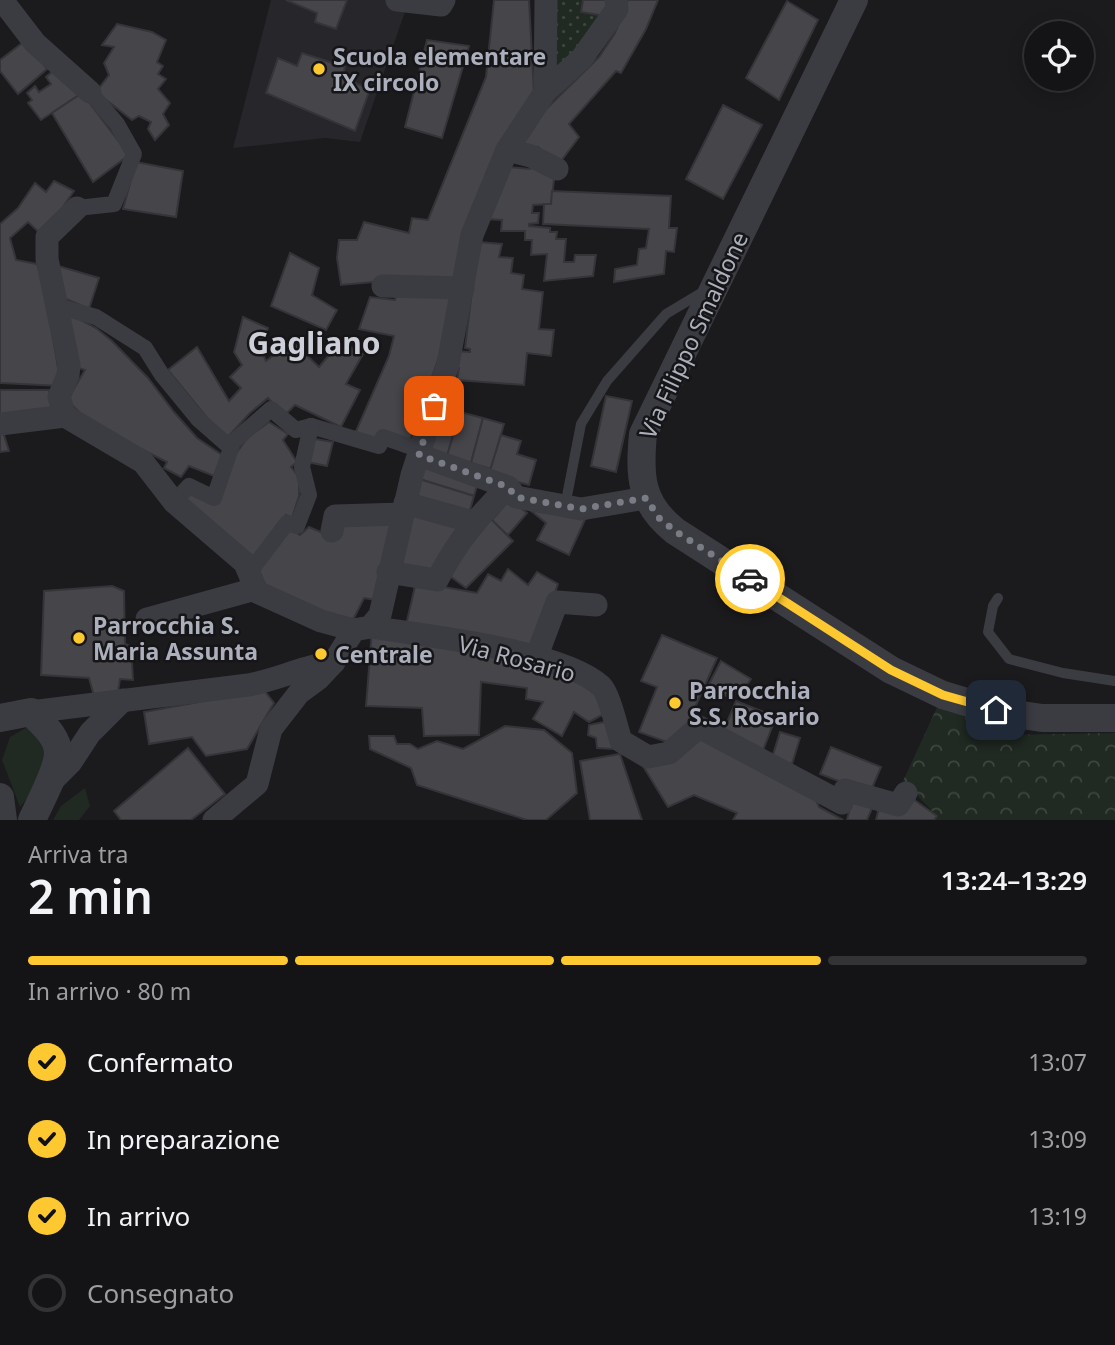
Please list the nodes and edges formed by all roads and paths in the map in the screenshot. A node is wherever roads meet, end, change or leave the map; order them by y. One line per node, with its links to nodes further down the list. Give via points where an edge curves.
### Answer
1 (2, 0): 7 (street, via 35,43)
2 (397, 0): 3 (street, via 441,5)
3 (444, 0)
4 (546, 0): 8 (street)
5 (616, 0): 8 (street, via 617,9 582,58)
6 (854, 0): 12 (street, Via Filippo Smaldone)
7 (90, 92): 11 (street, via 117,124 134,155 114,204)
8 (545, 92): 9 (street)
9 (507, 150): 10 (street); 14 (street, via 472,235)
10 (556, 169)
11 (77, 208): 15 (street, via 47,237)
12 (714, 285): 22 (lane, via 666,314 607,381 580,424); 23 (street, Via Filippo Smaldone, via 643,434 640,465)
13 (383, 286): 14 (street)
14 (463, 288): 20 (street, via 448,364)
15 (57, 306): 16 (street, via 69,365 59,397); 19 (street, via 96,317 145,348 198,419)
16 (65, 416): 17 (street); 24 (street, Via Rosario, via 143,462)
17 (0, 424)
18 (311, 426): 19 (street, via 296,430 271,409); 20 (street, via 379,446 383,437); 29 (street, via 302,467 309,495 297,526 288,523)
19 (231, 448): 24 (street, via 214,498 189,486)
20 (420, 453): 21 (street); 25 (street)
21 (508, 487): 23 (street, via 516,497 581,509); 26 (street)
22 (566, 496)
23 (646, 498): 38 (street, Via Filippo Smaldone, via 675,531 891,670 943,695 1042,718)
24 (174, 502): 29 (street, Via Rosario, via 245,564)
25 (404, 509): 26 (street); 27 (street, via 335,516); 28 (street)
26 (473, 522): 28 (street, via 437,580)
27 (332, 531)
28 (388, 572): 33 (street, via 380,615)
29 (252, 581): 32 (street); 33 (street, Via Rosario, via 257,592 321,621)
30 (998, 598): 36 (lane, via 988,632 1009,659 1063,674)
31 (596, 606): 34 (street, via 557,601)
32 (147, 619)
33 (362, 628): 34 (street, Via Rosario); 35 (street)
34 (536, 657): 43 (street, Via Rosario, via 577,670 604,688 621,741 648,757 670,753 699,727)
35 (334, 662): 37 (street, via 267,682); 46 (street, via 299,693 271,729 257,784)
36 (1115, 681)
37 (123, 700): 39 (street); 40 (street)
38 (1115, 718)
39 (11, 719): 40 (street, via 55,740 58,753)
40 (49, 784): 45 (street)
41 (906, 793): 43 (street, Via Rosario, via 898,805 845,790)
42 (0, 797): 44 (street)
43 (844, 811)
44 (3, 820)
45 (32, 820)
46 (214, 820)

